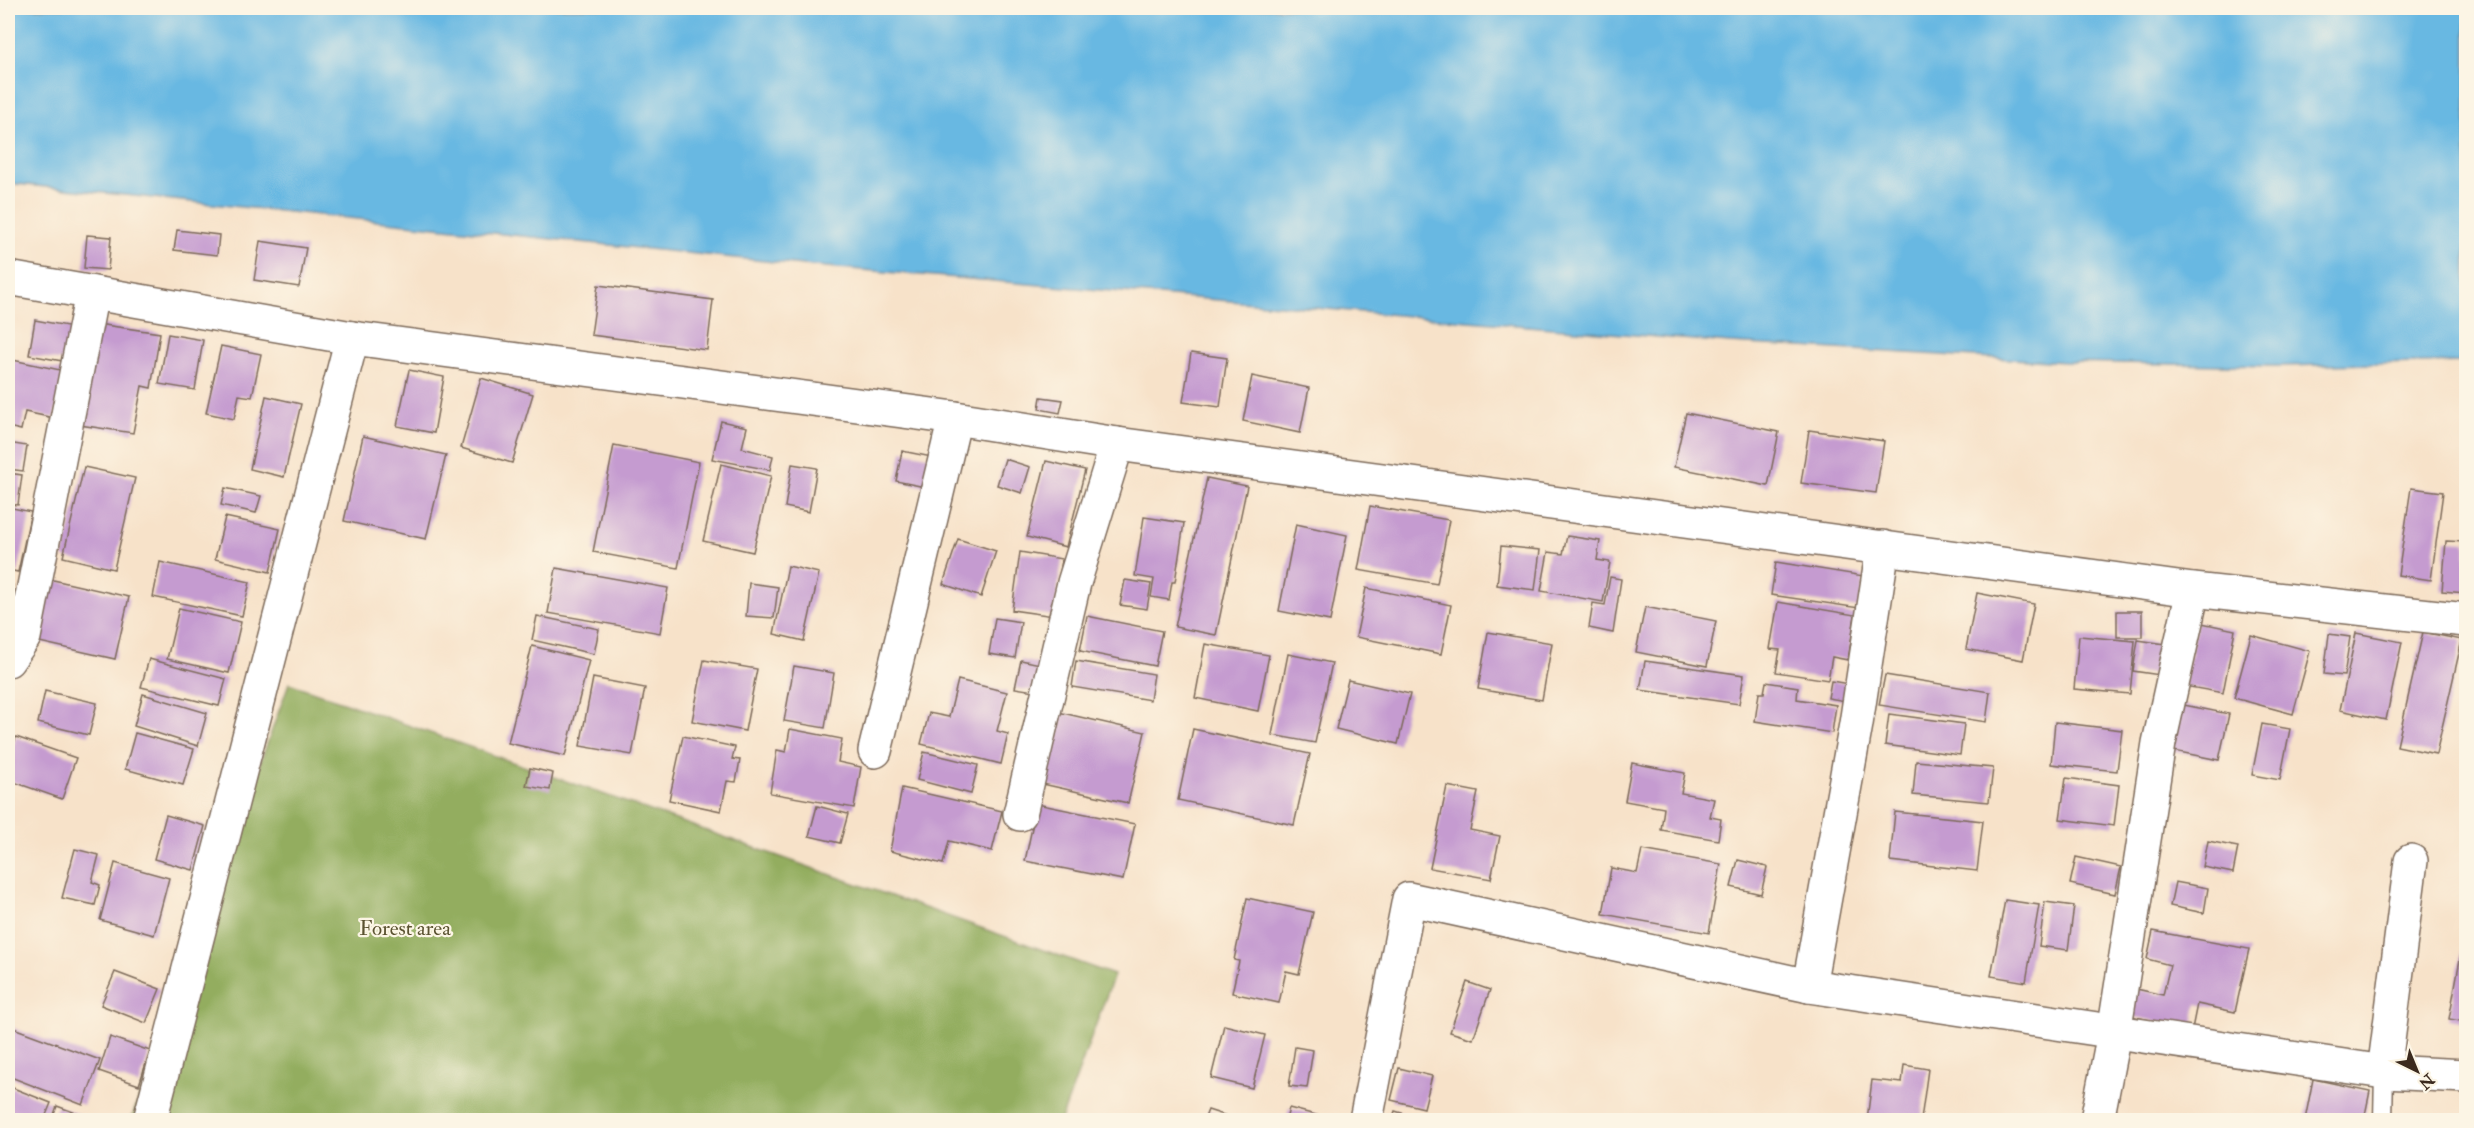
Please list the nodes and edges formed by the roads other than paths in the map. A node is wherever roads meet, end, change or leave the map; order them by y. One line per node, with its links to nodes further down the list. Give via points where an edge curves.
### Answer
1 (8, 278): 2 (street)
2 (92, 294): 3 (street); 9 (street, via 24,637)
3 (352, 338): 4 (street); 17 (street)
4 (955, 418): 5 (street); 10 (street)
5 (1117, 444): 6 (street); 11 (street, via 1074,583)
6 (1883, 547): 7 (street); 13 (street)
7 (2193, 590): 8 (street); 14 (street, via 2159,742)
8 (2466, 620)
9 (8, 660)
10 (875, 751)
11 (1020, 814)
12 (2411, 861): 15 (street)
13 (1809, 986): 14 (street); 18 (street, via 1409,899)
14 (2114, 1033): 15 (street); 19 (street)
15 (2384, 1072): 16 (street); 20 (lane)
16 (2466, 1076)
17 (150, 1120)
18 (1366, 1120)
19 (2097, 1120)
20 (2383, 1120)

